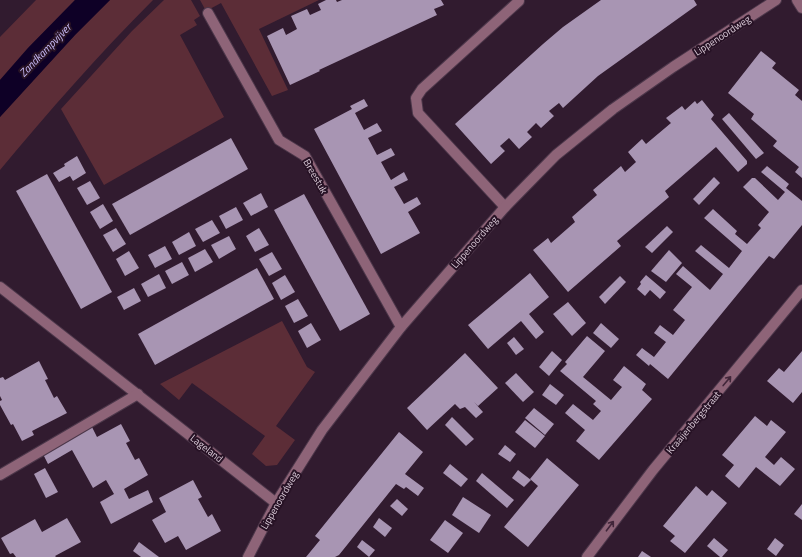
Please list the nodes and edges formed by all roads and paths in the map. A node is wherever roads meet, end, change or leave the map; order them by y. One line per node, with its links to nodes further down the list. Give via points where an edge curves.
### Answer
1 (776, 0): 6 (street, Lippenoordweg, via 672,67 613,109 556,155)
2 (797, 0): 4 (street)
3 (519, 2): 6 (street, via 422,89 416,98 418,113)
4 (802, 8)
5 (208, 13): 9 (street, Breestuk, via 279,140 305,156)
6 (505, 207): 9 (street, Lippenoordweg)
7 (0, 287): 10 (street, Lageland)
8 (802, 290): 14 (street, Kraaijenbergstraat, one-way to 8, via 653,470)
9 (401, 327): 12 (street, Lippenoordweg, via 322,430)
10 (138, 394): 11 (street); 12 (street, Lageland)
11 (0, 475)
12 (276, 502): 13 (street, Lippenoordweg)
13 (248, 557)
14 (587, 557)

